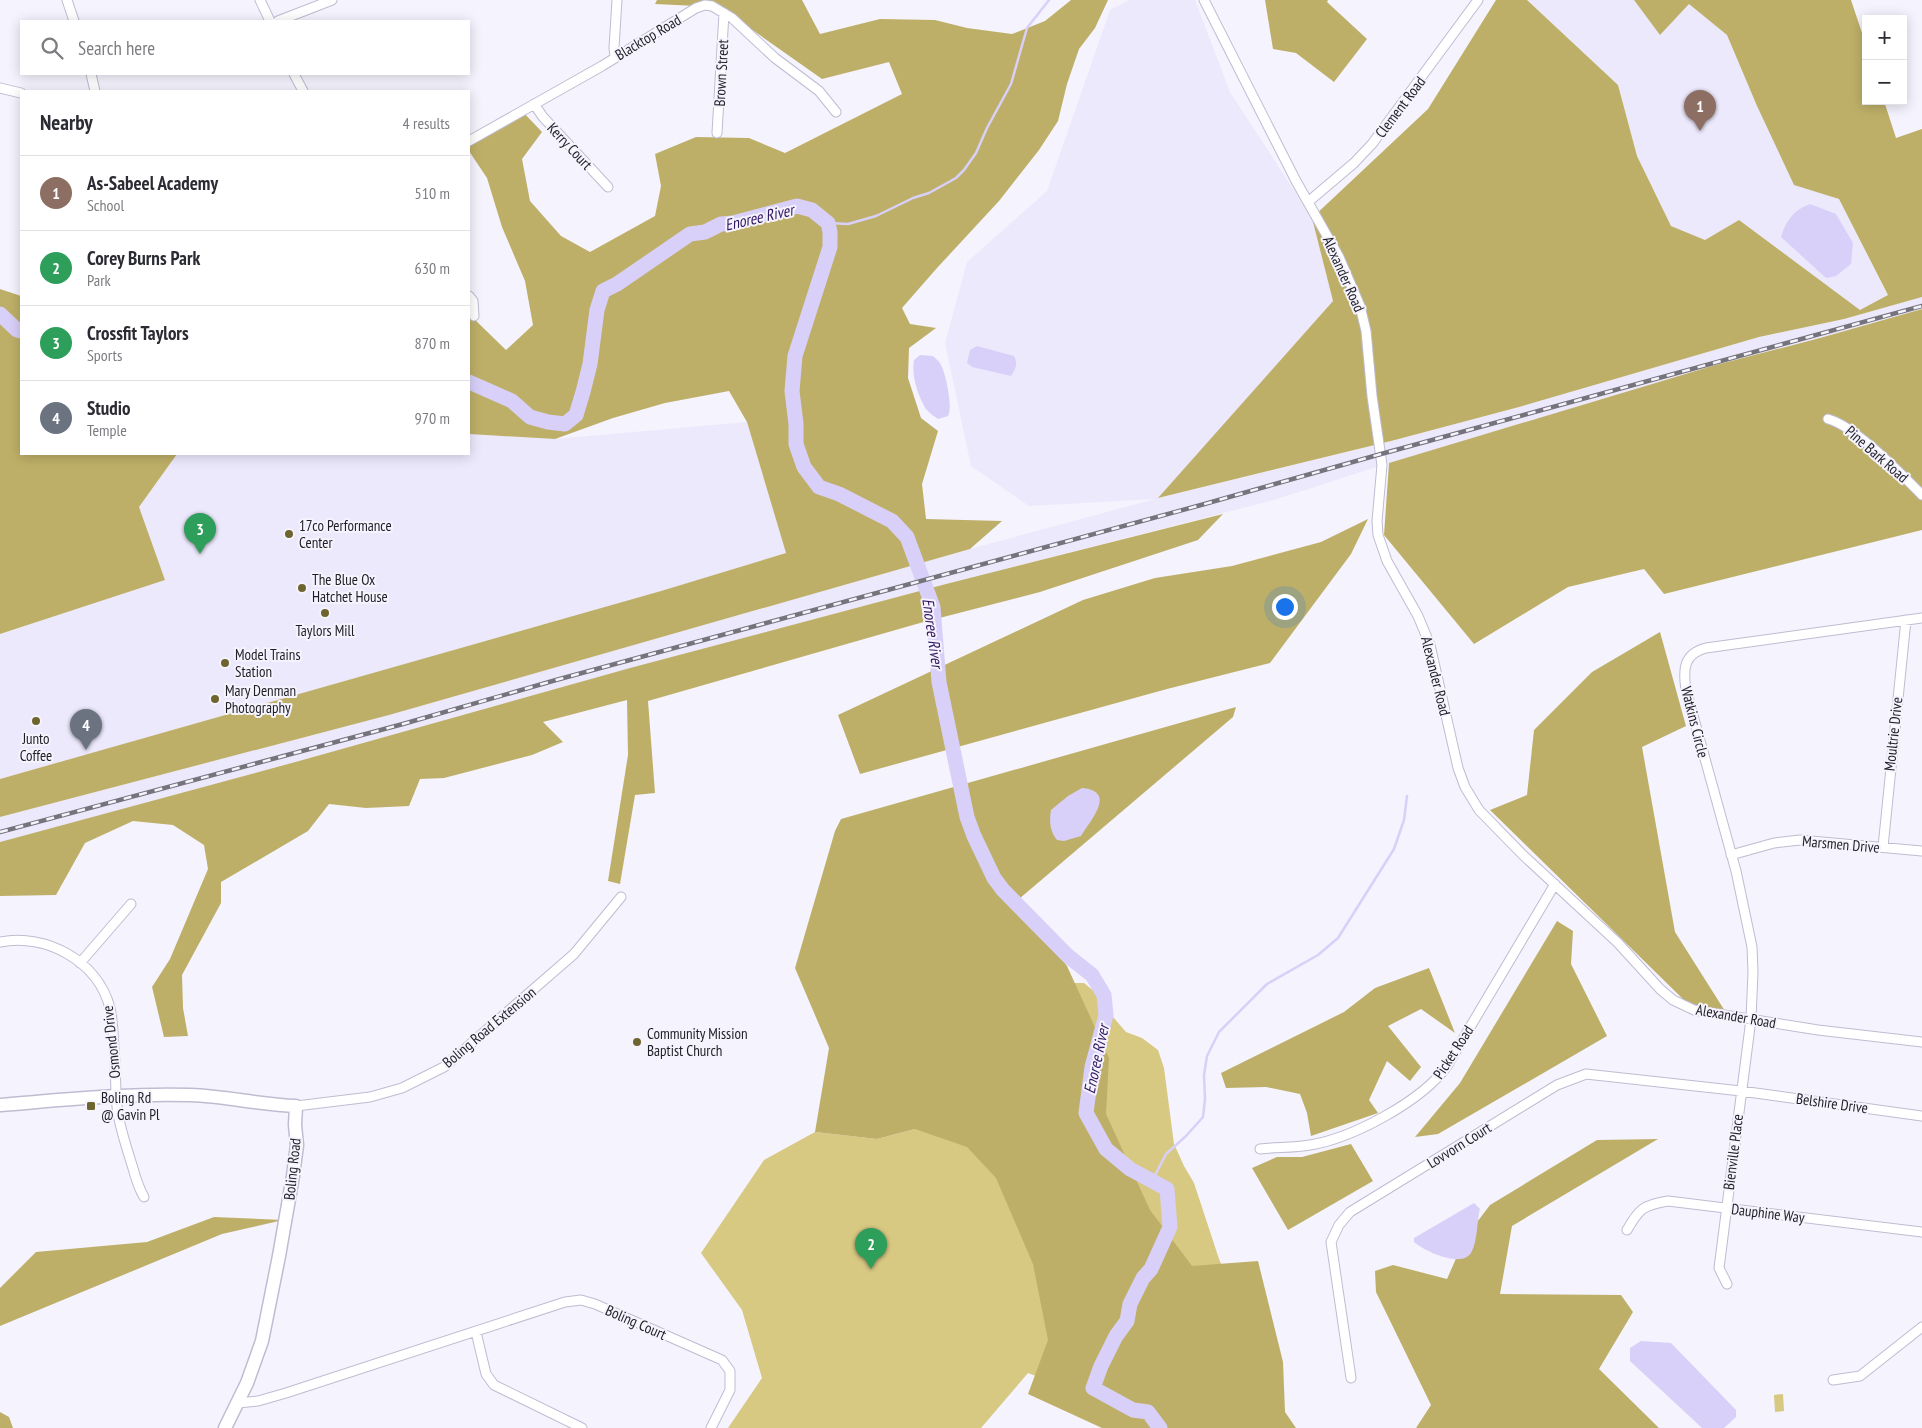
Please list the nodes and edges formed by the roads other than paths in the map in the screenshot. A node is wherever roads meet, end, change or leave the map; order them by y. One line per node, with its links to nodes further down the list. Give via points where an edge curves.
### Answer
1 (67, 0): 8 (street)
2 (260, 0): 9 (street)
3 (332, 0): 10 (street)
4 (617, 0): 11 (street)
5 (1204, 0): 23 (street, Alexander Road)
6 (1478, 0): 23 (street, Clement Road, via 1372,144)
7 (724, 13): 11 (street, Blacktop Road, via 712,6 701,6); 19 (street, Blacktop Road, via 819,91); 20 (street, Brown Street)
8 (74, 20)
9 (270, 20)
10 (281, 20)
11 (615, 57): 18 (street, Blacktop Road)
12 (91, 75): 15 (street)
13 (295, 75): 16 (street)
14 (0, 88): 17 (street)
15 (96, 90)
16 (302, 90)
17 (20, 93)
18 (534, 104): 21 (street, Blacktop Road); 22 (street, Kerry Court)
19 (836, 112)
20 (717, 133)
21 (470, 140)
22 (608, 187)
23 (1308, 202): 33 (street, Alexander Road, via 1339,257 1364,319 1382,465 1378,536 1387,561 1418,616 1430,645 1461,778 1479,810)
24 (470, 297): 25 (street)
25 (474, 316)
26 (1828, 418): 27 (street, Pine Bark Road, via 1839,421 1854,432)
27 (1922, 495)
28 (1922, 618): 29 (street, Watkins Circle)
29 (1906, 620): 30 (street, Moultrie Drive); 32 (street, Watkins Circle, via 1706,648 1688,660 1684,674 1686,690)
30 (1883, 847): 31 (street, Marsmen Drive); 32 (street, Marsmen Drive, via 1800,840 1774,843)
31 (1922, 851)
32 (1731, 855): 38 (street, Watkins Circle, via 1752,947)
33 (1555, 884): 38 (street, Alexander Road, via 1673,1000 1694,1010); 45 (street, Picket Road, via 1447,1066 1431,1085 1390,1112 1338,1137 1308,1145)
34 (621, 897): 43 (street, Boling Road Extension, via 574,954 444,1067 402,1088 370,1097)
35 (131, 904): 37 (street)
36 (0, 942): 37 (street, Osmond Drive, via 37,941 59,949)
37 (80, 963): 41 (street, Osmond Drive, via 99,984 110,1007)
38 (1751, 1019): 39 (street, Alexander Road); 40 (street, Bienville Place)
39 (1922, 1042)
40 (1741, 1091): 44 (street, Belshire Drive); 47 (street, Bienville Place); 53 (street, Lovvorn Court, via 1586,1074 1557,1085 1350,1212 1339,1225 1332,1242)
41 (117, 1096): 42 (street); 43 (street, via 193,1095); 46 (street, Osmond Drive, via 127,1151)
42 (0, 1105)
43 (296, 1106): 55 (street, Boling Road, via 297,1145 279,1256 262,1341)
44 (1922, 1116)
45 (1260, 1149)
46 (144, 1197)
47 (1727, 1208): 48 (street, Dauphine Way, via 1668,1201 1651,1203 1639,1210); 49 (street, Dauphine Way); 50 (street, Bienville Place, via 1720,1268)
48 (1627, 1230)
49 (1922, 1232)
50 (1727, 1284)
51 (1922, 1327): 54 (street, via 1860,1376)
52 (476, 1332): 55 (street, Boling Court, via 286,1393); 57 (street, via 486,1374 494,1385); 58 (street, Boling Court, via 564,1302 581,1300 595,1304 726,1364 731,1376 730,1390)
53 (1351, 1378)
54 (1833, 1380)
55 (238, 1404): 56 (street, Boling Road)
56 (225, 1428)
57 (582, 1428)
58 (711, 1428)

